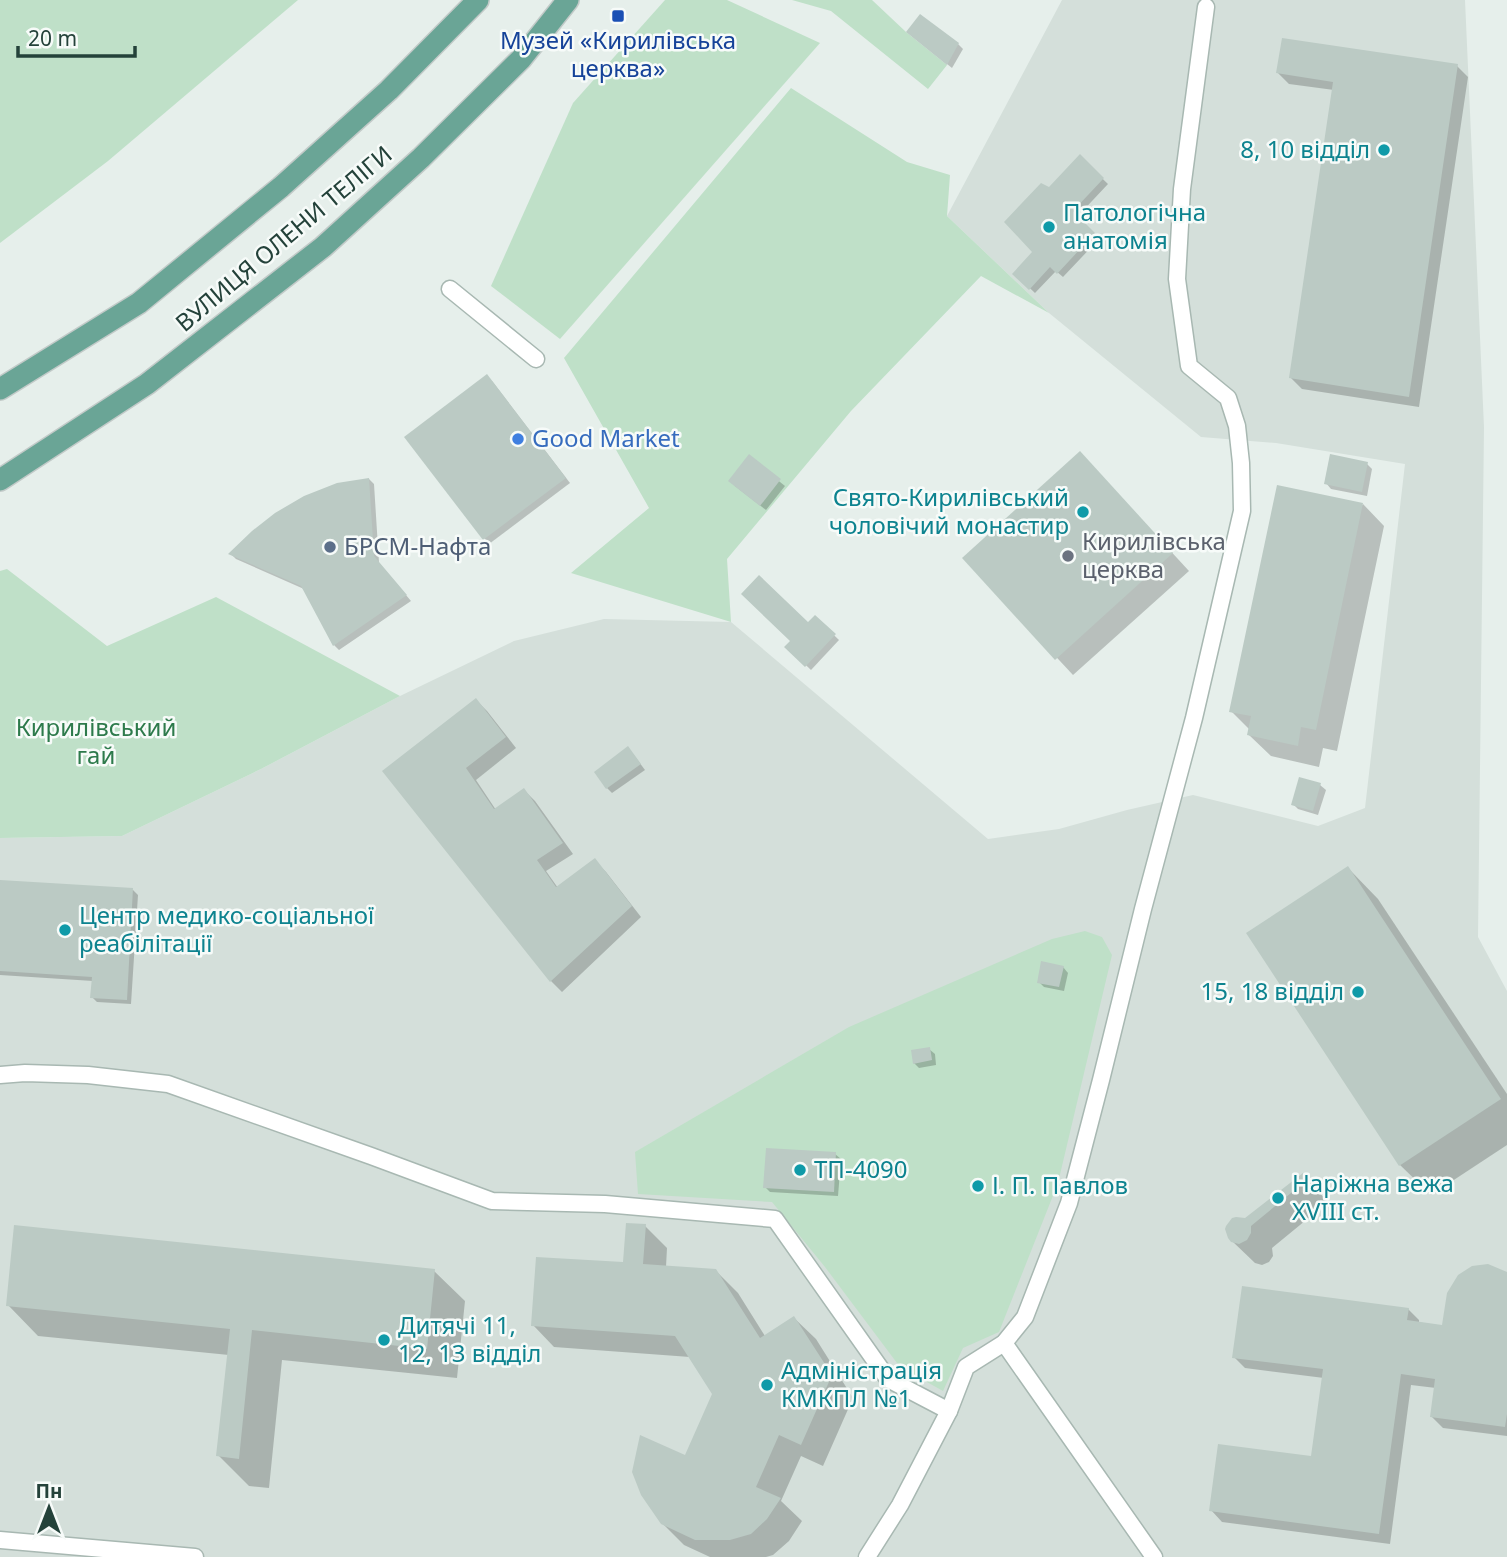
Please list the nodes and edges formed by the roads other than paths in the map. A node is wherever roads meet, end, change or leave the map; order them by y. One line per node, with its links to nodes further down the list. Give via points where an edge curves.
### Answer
1 (478, 0): 6 (main road, ВУЛИЦЯ ОЛЕНИ ТЕЛІГИ, via 389,90 251,212 139,303)
2 (568, 0): 7 (main road, ВУЛИЦЯ ОЛЕНИ ТЕЛІГИ, via 520,59 323,247 147,384)
3 (1206, 7): 9 (lane, via 1182,189 1177,279 1189,366 1227,398 1237,426 1242,510 1194,718 1069,1203 1025,1317)
4 (450, 289): 5 (lane)
5 (536, 359)
6 (0, 389)
7 (0, 480)
8 (0, 1075): 10 (lane, via 88,1075 168,1084 492,1201 605,1204 775,1219 888,1379)
9 (1004, 1343): 10 (lane, via 966,1367); 14 (lane)
10 (949, 1411): 13 (lane)
11 (0, 1540): 12 (lane)
12 (185, 1557)
13 (867, 1557)
14 (1154, 1557)

